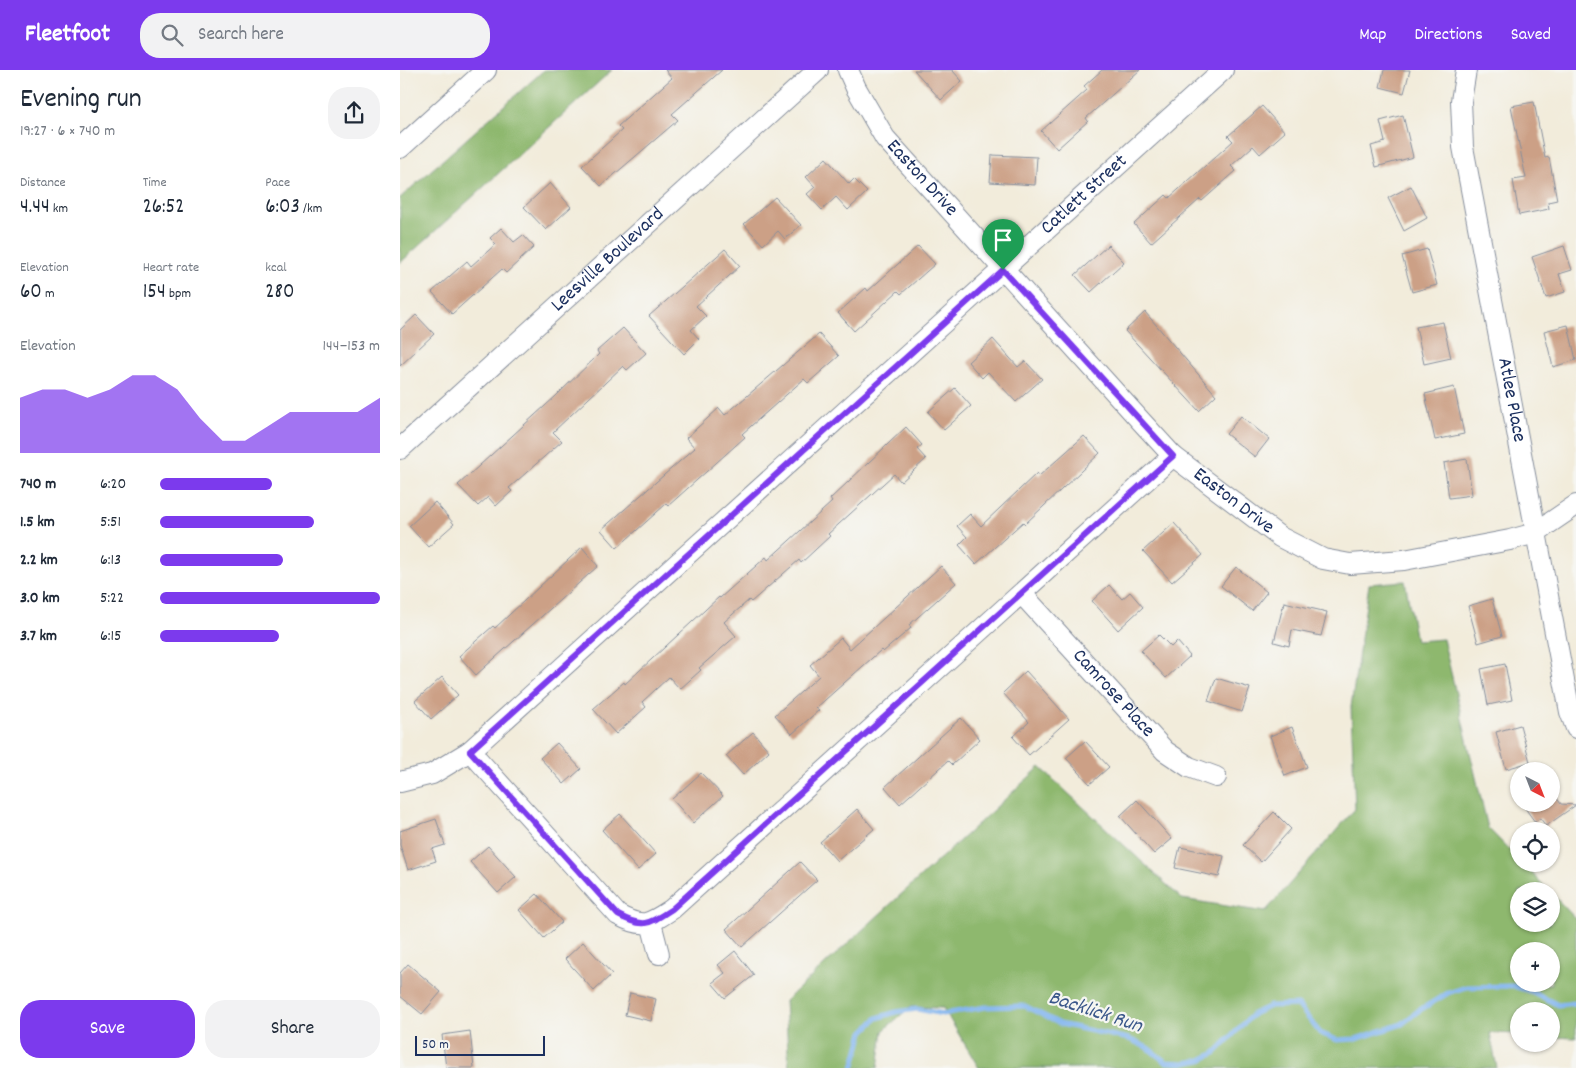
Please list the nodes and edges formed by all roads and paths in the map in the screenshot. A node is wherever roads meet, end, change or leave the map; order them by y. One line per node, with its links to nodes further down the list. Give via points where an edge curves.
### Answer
1 (486, 70): 6 (street)
2 (818, 70): 8 (street, Leesville Boulevard)
3 (848, 70): 7 (street, Easton Drive, via 886,138)
4 (1223, 70): 7 (street, Catlett Street)
5 (1466, 70): 11 (street, Atlee Place, via 1461,101 1463,147)
6 (400, 148)
7 (1003, 270): 9 (street, Easton Drive); 14 (street, Catlett Street)
8 (400, 450)
9 (1173, 456): 11 (street, Easton Drive, via 1280,537 1306,552 1350,564 1389,562); 12 (street)
10 (1576, 505): 11 (street, Easton Drive)
11 (1535, 533): 13 (street, Atlee Place, via 1570,712)
12 (1022, 594): 15 (street, Camrose Place, via 1165,751 1189,767); 17 (street, via 672,909)
13 (1576, 728)
14 (470, 751): 16 (street, Catlett Street, via 432,774); 17 (street, via 618,915 641,925)
15 (1216, 777)
16 (400, 782)
17 (651, 923): 18 (street)
18 (658, 954)

